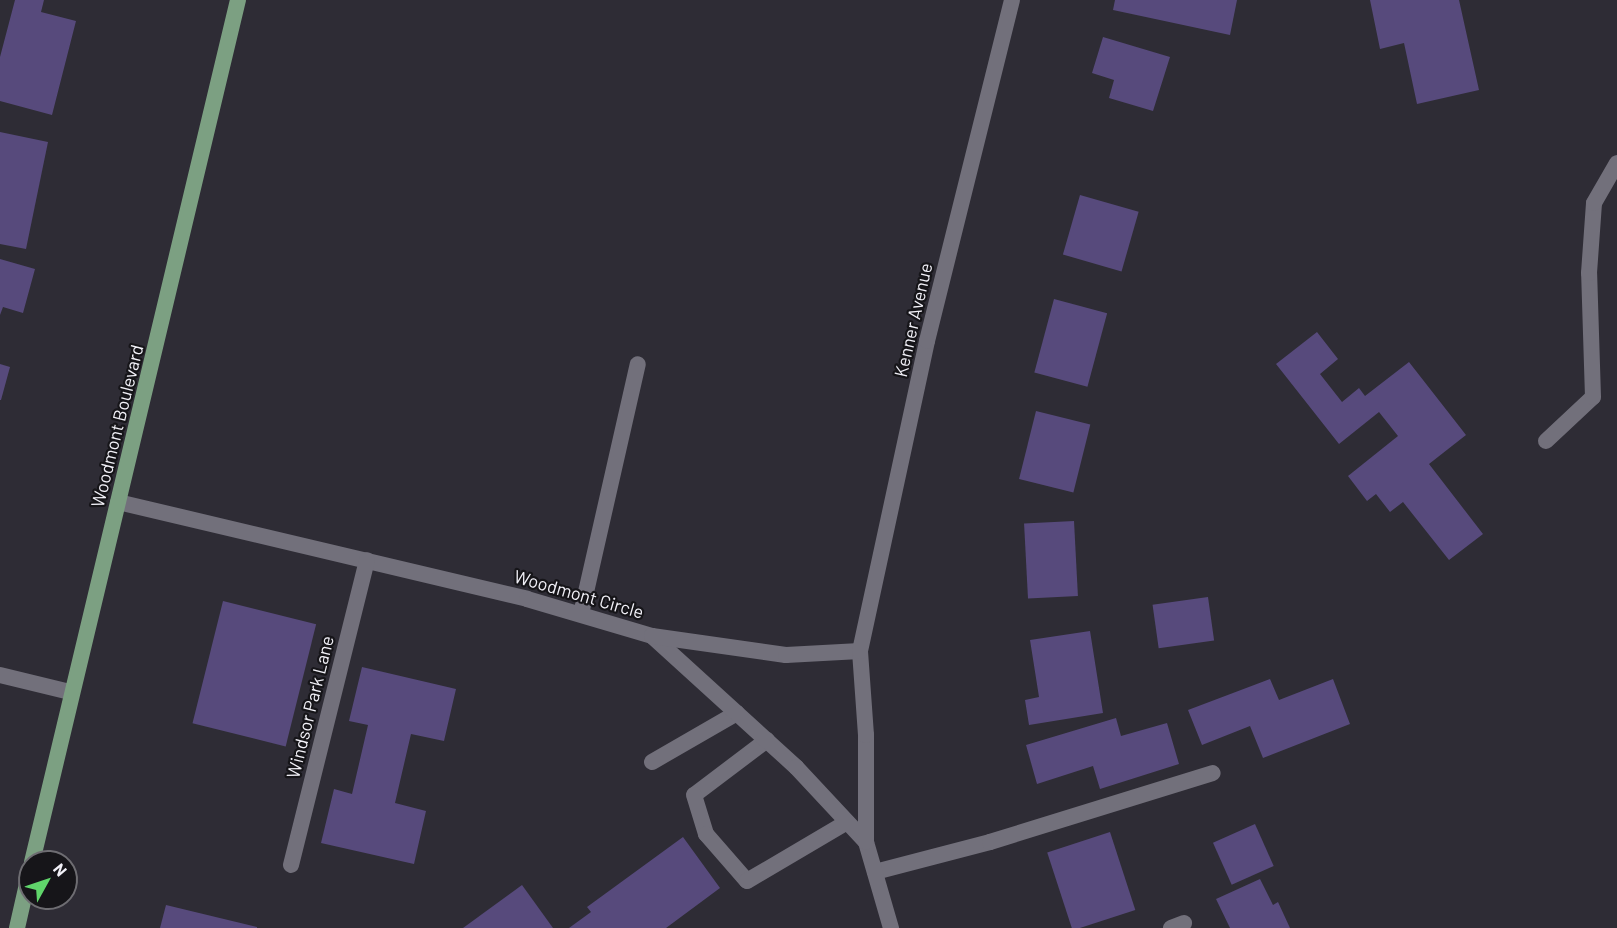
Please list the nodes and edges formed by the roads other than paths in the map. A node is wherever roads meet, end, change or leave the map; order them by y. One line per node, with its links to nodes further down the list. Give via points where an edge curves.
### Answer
1 (238, 0): 6 (main road, Woodmont Boulevard)
2 (1012, 0): 10 (street, Kenner Avenue, via 927,341)
3 (1617, 163): 5 (street, via 1594,203 1589,273 1593,397)
4 (638, 364): 8 (street)
5 (1546, 441)
6 (118, 502): 7 (street, Woodmont Circle); 12 (main road, Woodmont Boulevard)
7 (367, 560): 8 (street, Woodmont Circle); 20 (street, Windsor Park Lane)
8 (580, 614): 9 (street, Woodmont Circle)
9 (652, 636): 10 (street, via 786,655); 13 (street, Woodmont Circle)
10 (860, 651): 18 (street, Kenner Avenue, via 866,735)
11 (0, 675): 12 (street)
12 (70, 692): 19 (main road, Woodmont Boulevard)
13 (737, 713): 14 (street, Woodmont Circle); 15 (street)
14 (767, 740): 17 (street, Woodmont Circle); 17 (street, via 694,795 706,834 747,881)
15 (652, 762)
16 (1213, 773): 21 (street, via 990,842)
17 (847, 822): 18 (street, Woodmont Circle)
18 (866, 842): 21 (street, Woodmont Circle)
19 (35, 850)
20 (291, 865)
21 (875, 872): 24 (street, Woodmont Circle)
22 (22, 910): 23 (main road)
23 (18, 928)
24 (891, 928)

